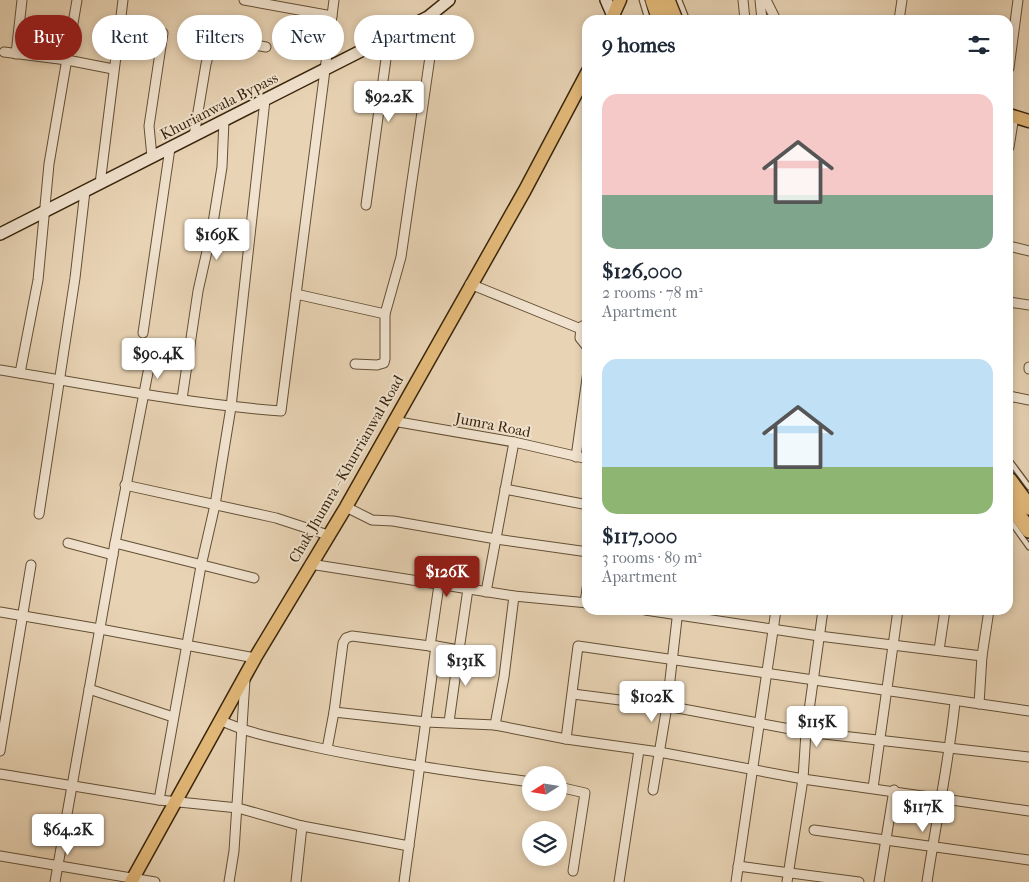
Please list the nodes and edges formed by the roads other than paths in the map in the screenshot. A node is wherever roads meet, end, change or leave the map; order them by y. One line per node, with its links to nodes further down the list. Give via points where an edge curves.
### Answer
1 (22, 0): 18 (street)
2 (77, 0): 19 (street)
3 (123, 0): 43 (street)
4 (244, 0): 20 (street)
5 (334, 0): 21 (street)
6 (449, 0): 22 (main road, Khurianwala Bypass)
7 (606, 0): 23 (main road)
8 (620, 0): 24 (main road)
9 (642, 0): 25 (lane)
10 (653, 0): 26 (highway)
11 (667, 0): 27 (highway)
12 (679, 0): 28 (lane)
13 (743, 0): 29 (street)
14 (760, 0): 30 (street)
15 (766, 0): 31 (street)
16 (902, 0): 32 (street)
17 (1018, 0): 33 (street)
18 (20, 15)
19 (74, 15)
20 (326, 15)
21 (332, 15)
22 (430, 15)
23 (611, 15)
24 (613, 15)
25 (646, 15)
26 (658, 15)
27 (672, 15)
28 (685, 15)
29 (745, 15)
30 (762, 15)
31 (774, 15)
32 (900, 15)
33 (1013, 38)
34 (266, 47): 50 (street, via 213,39)
35 (4, 52): 36 (street)
36 (15, 54)
37 (354, 55): 44 (main road, Khurianwala Bypass)
38 (67, 60): 43 (street); 56 (street)
39 (159, 60): 52 (street, via 149,126)
40 (326, 60): 44 (street)
41 (386, 60): 55 (street)
42 (430, 60): 64 (street, via 401,257)
43 (113, 69): 53 (street)
44 (325, 70): 46 (main road, Khurianwala Bypass); 61 (street)
45 (582, 82): 60 (main road, Chak Jhumra - Khurrianwal Road)
46 (265, 100): 49 (main road, Khurianwala Bypass); 76 (street)
47 (1013, 116): 48 (main road)
48 (1029, 118)
49 (224, 120): 50 (main road, Khurianwala Bypass); 74 (street, via 222,167 198,291)
50 (194, 136): 51 (main road, Khurianwala Bypass)
51 (170, 148): 52 (main road, Khurianwala Bypass); 66 (street)
52 (152, 158): 53 (main road, Khurianwala Bypass)
53 (100, 184): 54 (main road, Khurianwala Bypass)
54 (85, 191): 56 (main road, Khurianwala Bypass); 71 (street)
55 (366, 205)
56 (44, 211): 57 (main road, Khurianwala Bypass); 70 (street, via 38,280)
57 (0, 234)
58 (1013, 247): 59 (street)
59 (1029, 251)
60 (470, 284): 65 (street); 78 (main road, Chak Jhumra - Khurrianwal Road)
61 (296, 294): 64 (street); 76 (street, via 281,410)
62 (1013, 303): 63 (street)
63 (1029, 305)
64 (385, 314): 68 (street, via 384,363)
65 (582, 325)
66 (144, 333)
67 (150, 362): 72 (street)
68 (355, 364)
69 (0, 370): 70 (street)
70 (20, 373): 71 (street)
71 (59, 379): 72 (street); 92 (street)
72 (143, 395): 74 (street); 84 (street)
73 (1013, 397): 75 (street)
74 (182, 399): 76 (street)
75 (1029, 400)
76 (231, 407): 88 (street)
77 (582, 414): 80 (street)
78 (393, 421): 79 (street, Jumra Road); 89 (main road, Chak Jhumra - Khurrianwal Road)
79 (514, 442): 80 (street, Jumra Road); 86 (street)
80 (576, 457): 81 (street, Jumra Road)
81 (582, 458)
82 (1013, 465): 85 (lane)
83 (1013, 485): 90 (highway)
84 (125, 486): 88 (street); 98 (street)
85 (1029, 487)
86 (505, 489): 87 (street); 96 (street)
87 (582, 504)
88 (215, 505): 95 (street, via 276,518); 104 (street)
89 (346, 507): 95 (main road, Chak Jhumra - Khurrianwal Road); 96 (street, via 372,520)
90 (1029, 507)
91 (1013, 508): 94 (highway)
92 (39, 514)
93 (1013, 525): 99 (lane)
94 (1029, 530)
95 (328, 535): 102 (main road, Chak Jhumra - Khurrianwal Road)
96 (496, 540): 100 (street); 108 (street)
97 (68, 543): 101 (street)
98 (115, 544): 101 (street); 104 (street)
99 (1029, 547)
100 (582, 551)
101 (113, 556): 120 (street)
102 (310, 564): 106 (street); 129 (main road, Chak Jhumra - Khurrianwal Road)
103 (31, 565): 112 (street)
104 (200, 566): 105 (street); 123 (street)
105 (254, 578)
106 (439, 585): 107 (street); 125 (street)
107 (468, 589): 108 (street); 126 (street)
108 (486, 592): 109 (street)
109 (514, 596): 110 (street); 147 (street)
110 (582, 603)
111 (0, 612): 112 (street)
112 (22, 615): 120 (street); 155 (street)
113 (677, 615): 130 (street)
114 (694, 615): 121 (street)
115 (775, 615): 121 (street)
116 (822, 615): 122 (street)
117 (897, 615): 124 (street)
118 (944, 615): 127 (street)
119 (988, 615): 128 (street)
120 (100, 628): 123 (street); 134 (street)
121 (773, 629): 122 (street); 131 (street)
122 (819, 636): 124 (street); 133 (street)
123 (186, 644): 129 (street); 142 (street)
124 (894, 645): 127 (street); 135 (street)
125 (433, 646): 126 (street); 141 (street, via 352,636 346,638); 144 (street)
126 (459, 650): 145 (street)
127 (939, 650): 128 (street)
128 (982, 656): 138 (street)
129 (255, 658): 132 (main road, Chak Jhumra - Khurrianwal Road)
130 (674, 659): 131 (street); 136 (street, via 578,646); 139 (street)
131 (768, 674): 133 (street); 146 (street)
132 (245, 680): 143 (main road, Chak Jhumra - Khurrianwal Road); 148 (street)
133 (814, 681): 135 (street); 149 (street)
134 (89, 689): 142 (street); 163 (street)
135 (888, 692): 137 (street); 151 (street)
136 (573, 694): 139 (street); 150 (street)
137 (956, 702): 138 (street); 152 (street)
138 (979, 704): 140 (street)
139 (667, 706): 146 (street); 156 (street)
140 (1029, 711)
141 (334, 712): 144 (street); 153 (street)
142 (174, 717): 169 (street)
143 (222, 721): 148 (street); 170 (main road, Chak Jhumra - Khurrianwal Road)
144 (426, 722): 145 (street); 158 (street)
145 (449, 722): 147 (street)
146 (760, 723): 149 (street); 159 (street)
147 (495, 725): 150 (street)
148 (242, 731): 153 (street); 171 (street)
149 (806, 732): 151 (street); 161 (street)
150 (566, 739): 154 (street)
151 (881, 740): 152 (street); 164 (street)
152 (950, 747): 157 (street); 168 (street)
153 (327, 750): 158 (street)
154 (639, 750): 156 (street); 190 (street)
155 (0, 751)
156 (659, 752): 159 (street); 166 (street)
157 (1029, 758)
158 (420, 767): 162 (street); 176 (street)
159 (752, 769): 161 (street); 181 (street)
160 (0, 774): 163 (street)
161 (803, 779): 164 (street); 183 (street)
162 (522, 781)
163 (72, 787): 169 (street); 180 (street)
164 (873, 788): 167 (street)
165 (568, 789): 182 (street, via 585,793)
166 (653, 790)
167 (894, 790): 168 (street); 175 (street)
168 (940, 797): 172 (street); 177 (street)
169 (159, 800): 170 (street)
170 (176, 802): 171 (street); 184 (main road, Chak Jhumra - Khurrianwal Road)
171 (238, 808): 173 (street); 187 (street)
172 (1029, 811)
173 (302, 826): 176 (street); 188 (street)
174 (814, 830): 175 (street)
175 (887, 840): 177 (street); 193 (street)
176 (409, 846): 189 (street)
177 (933, 846): 179 (street); 194 (street)
178 (0, 856): 180 (street)
179 (1029, 860)
180 (58, 866): 184 (street); 185 (street)
181 (738, 866): 183 (street); 191 (street)
182 (573, 871)
183 (788, 878): 192 (street)
184 (133, 881): 186 (street)
185 (55, 882)
186 (155, 882)
187 (229, 882)
188 (296, 882)
189 (404, 882)
190 (619, 882)
191 (736, 882)
192 (859, 882)
193 (879, 882)
194 (927, 882)

